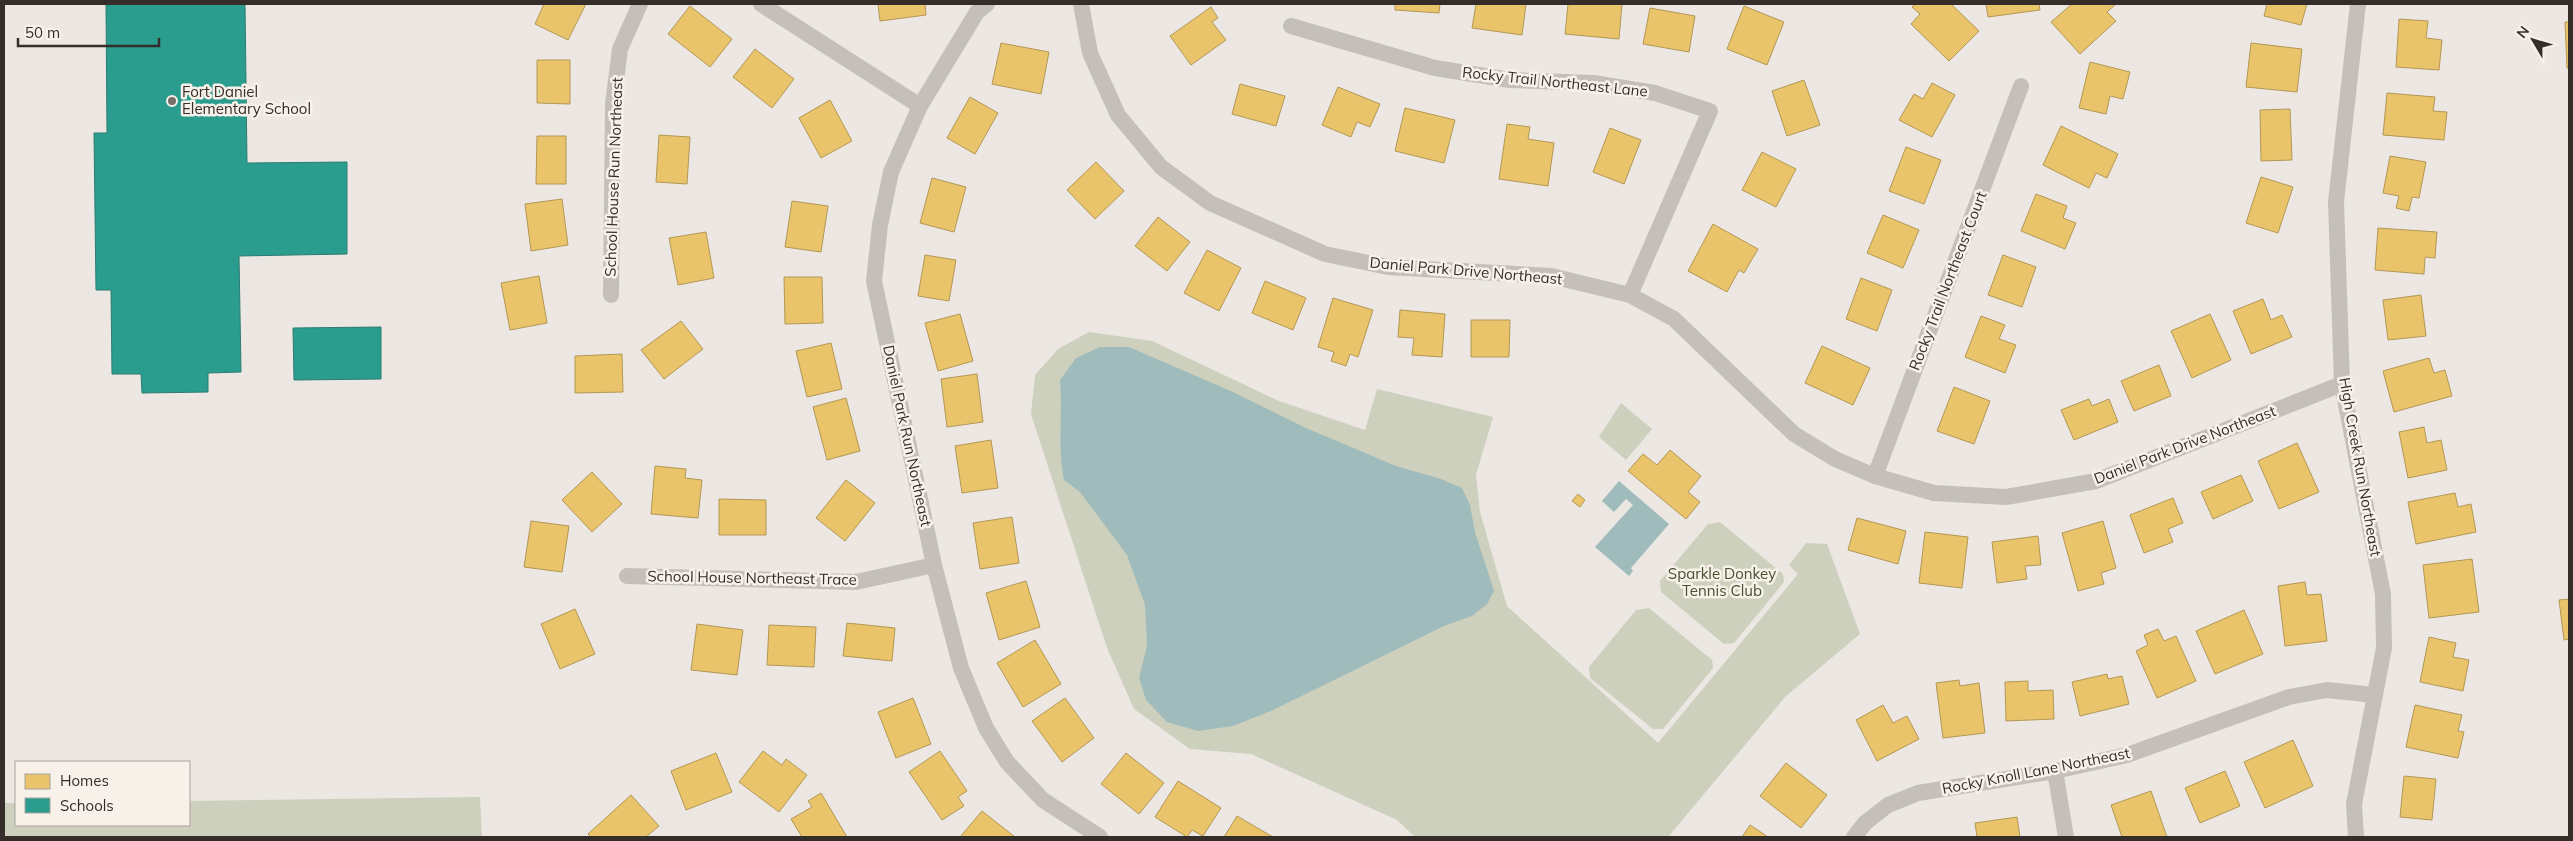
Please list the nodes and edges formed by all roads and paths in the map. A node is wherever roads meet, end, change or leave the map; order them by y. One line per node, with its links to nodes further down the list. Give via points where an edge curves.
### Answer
1 (640, 4): 10 (street, School House Run Northeast, via 620,48 613,104)
2 (761, 4): 8 (street)
3 (987, 4): 8 (street, Daniel Park Run Northeast, via 977,12)
4 (1081, 4): 9 (street, Daniel Park Drive Northeast, via 1090,53 1118,115 1161,167 1210,202 1325,254 1388,267 1551,276)
5 (2358, 4): 11 (street, High Creek Run Northeast, via 2336,202)
6 (1291, 26): 9 (street, Rocky Trail Northeast Lane, via 1435,68 1510,80 1593,83 1656,93 1710,111)
7 (2021, 86): 12 (street, Rocky Trail Northeast Court)
8 (920, 106): 13 (street, Daniel Park Run Northeast, via 891,172 880,225 874,281)
9 (1630, 295): 12 (street, Daniel Park Drive Northeast, via 1674,320 1794,434 1834,459)
10 (611, 296)
11 (2342, 384): 12 (street, Daniel Park Drive Northeast, via 2096,481 2006,497 1934,493); 15 (street, High Creek Run Northeast, via 2383,594 2384,648)
12 (1875, 476)
13 (934, 565): 14 (street, School House Northeast Trace, via 856,582); 17 (street, Daniel Park Run Northeast, via 961,668 990,735 1007,762 1043,800)
14 (627, 576)
15 (2374, 695): 16 (street, Rocky Knoll Lane Northeast, via 2327,690 2288,697 2127,756); 20 (street, High Creek Run Northeast, via 2354,804)
16 (2055, 770): 18 (street, Rocky Knoll Lane Northeast, via 1918,793 1888,805 1865,823); 19 (street)
17 (1100, 837)
18 (1854, 837)
19 (2066, 837)
20 (2356, 837)

